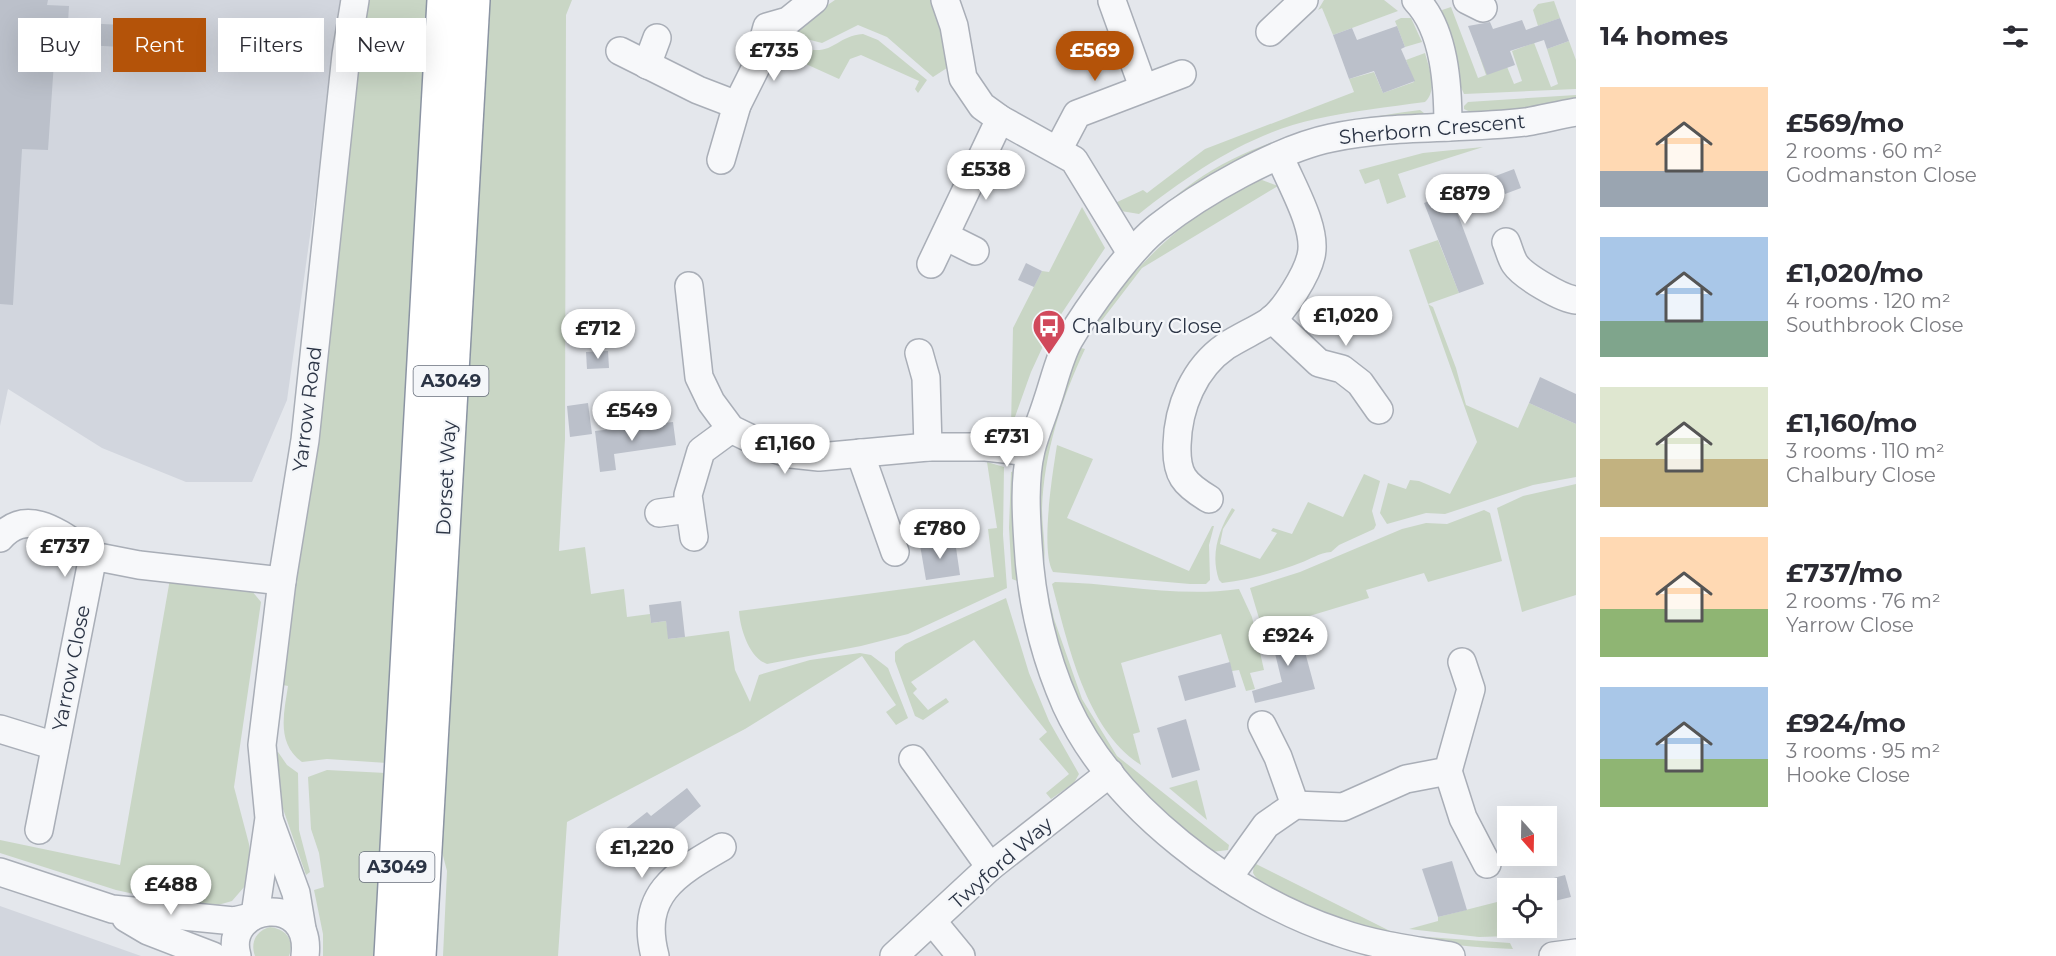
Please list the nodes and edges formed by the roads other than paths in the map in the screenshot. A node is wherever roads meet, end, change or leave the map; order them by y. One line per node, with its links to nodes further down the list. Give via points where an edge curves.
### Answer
1 (355, 0): 43 (street, Yarrow Road, via 305,440)
2 (444, 0): 68 (highway, Dorset Way / A3049)
3 (473, 0): 69 (highway, Dorset Way / A3049)
4 (814, 0): 15 (street, via 788,21 767,27 756,67)
5 (945, 0): 17 (street, via 963,78 982,106)
6 (1112, 1): 14 (street)
7 (1294, 3): 9 (street)
8 (1430, 5): 18 (street, via 1443,66)
9 (1270, 33)
10 (657, 38): 12 (street)
11 (621, 51): 12 (street)
12 (647, 65): 15 (street)
13 (1182, 74): 14 (street)
14 (1143, 87): 19 (street, via 1077,114)
15 (737, 105): 21 (street)
16 (1576, 112): 18 (street, Sherborn Crescent, via 1526,122)
17 (1000, 119): 19 (street); 22 (street)
18 (1448, 127): 20 (street, Sherborn Crescent, via 1329,138)
19 (1058, 150): 25 (street, via 1074,160)
20 (1280, 157): 25 (street, Sherborn Crescent, via 1190,204); 29 (street, via 1312,234 1312,255 1302,280)
21 (721, 160)
22 (945, 236): 24 (street); 26 (street)
23 (1506, 242): 28 (street, via 1515,265 1546,288)
24 (975, 251)
25 (1131, 253): 34 (street, Sherborn Crescent, via 1068,342)
26 (931, 264)
27 (689, 286): 32 (street, via 699,377)
28 (1576, 300)
29 (1272, 319): 31 (street, via 1319,363 1342,369 1360,383); 36 (street, via 1225,347 1203,369 1184,400 1177,462 1187,486)
30 (919, 353): 33 (street, via 927,378)
31 (1379, 410)
32 (730, 429): 35 (street, via 792,454 819,457); 37 (street, via 701,451 688,495)
33 (928, 447): 34 (street); 35 (street)
34 (1030, 452): 50 (street, Sherborn Crescent, via 1026,517 1032,595 1040,633 1066,706)
35 (860, 453): 41 (street)
36 (1209, 499)
37 (689, 508): 38 (street); 39 (street)
38 (659, 513)
39 (694, 537)
40 (0, 538): 42 (street, via 22,523 46,525)
41 (895, 552)
42 (93, 556): 43 (street, via 139,566); 47 (street, Yarrow Close)
43 (282, 581): 52 (street, Yarrow Road, via 262,745)
44 (1462, 662): 49 (street, via 1471,689)
45 (1262, 725): 51 (street)
46 (0, 729): 47 (street, Yarrow Close)
47 (55, 746): 53 (street, Yarrow Close)
48 (913, 759): 56 (street)
49 (1448, 771): 51 (street, via 1406,779 1343,807); 55 (street, via 1463,818)
50 (1110, 773): 56 (street, Twyford Way); 58 (street, Sherborn Crescent, via 1157,823)
51 (1295, 805): 58 (street, via 1266,825)
52 (269, 818): 60 (street, Yarrow Road); 62 (street, Yarrow Road, via 296,893)
53 (39, 830)
54 (722, 847): 70 (street, via 679,872 662,890 652,915)
55 (1487, 864)
56 (990, 867): 61 (street, Twyford Way)
57 (0, 872): 59 (street)
58 (1228, 878): 63 (street, Sherborn Crescent, via 1278,906)
59 (112, 909): 60 (street, via 234,921); 65 (street, via 148,931)
60 (253, 916): 62 (street, via 276,911); 66 (street, Yarrow Road, via 238,932)
61 (933, 922): 71 (street, Twyford Way); 72 (street)
62 (302, 928): 67 (street, Yarrow Road)
63 (1385, 951): 73 (street, Sherborn Crescent)
64 (1576, 953): 74 (street)
65 (213, 956)
66 (237, 956)
67 (305, 956)
68 (392, 956)
69 (419, 956)
70 (655, 956)
71 (894, 956)
72 (961, 956)
73 (1451, 956)
74 (1553, 956)

